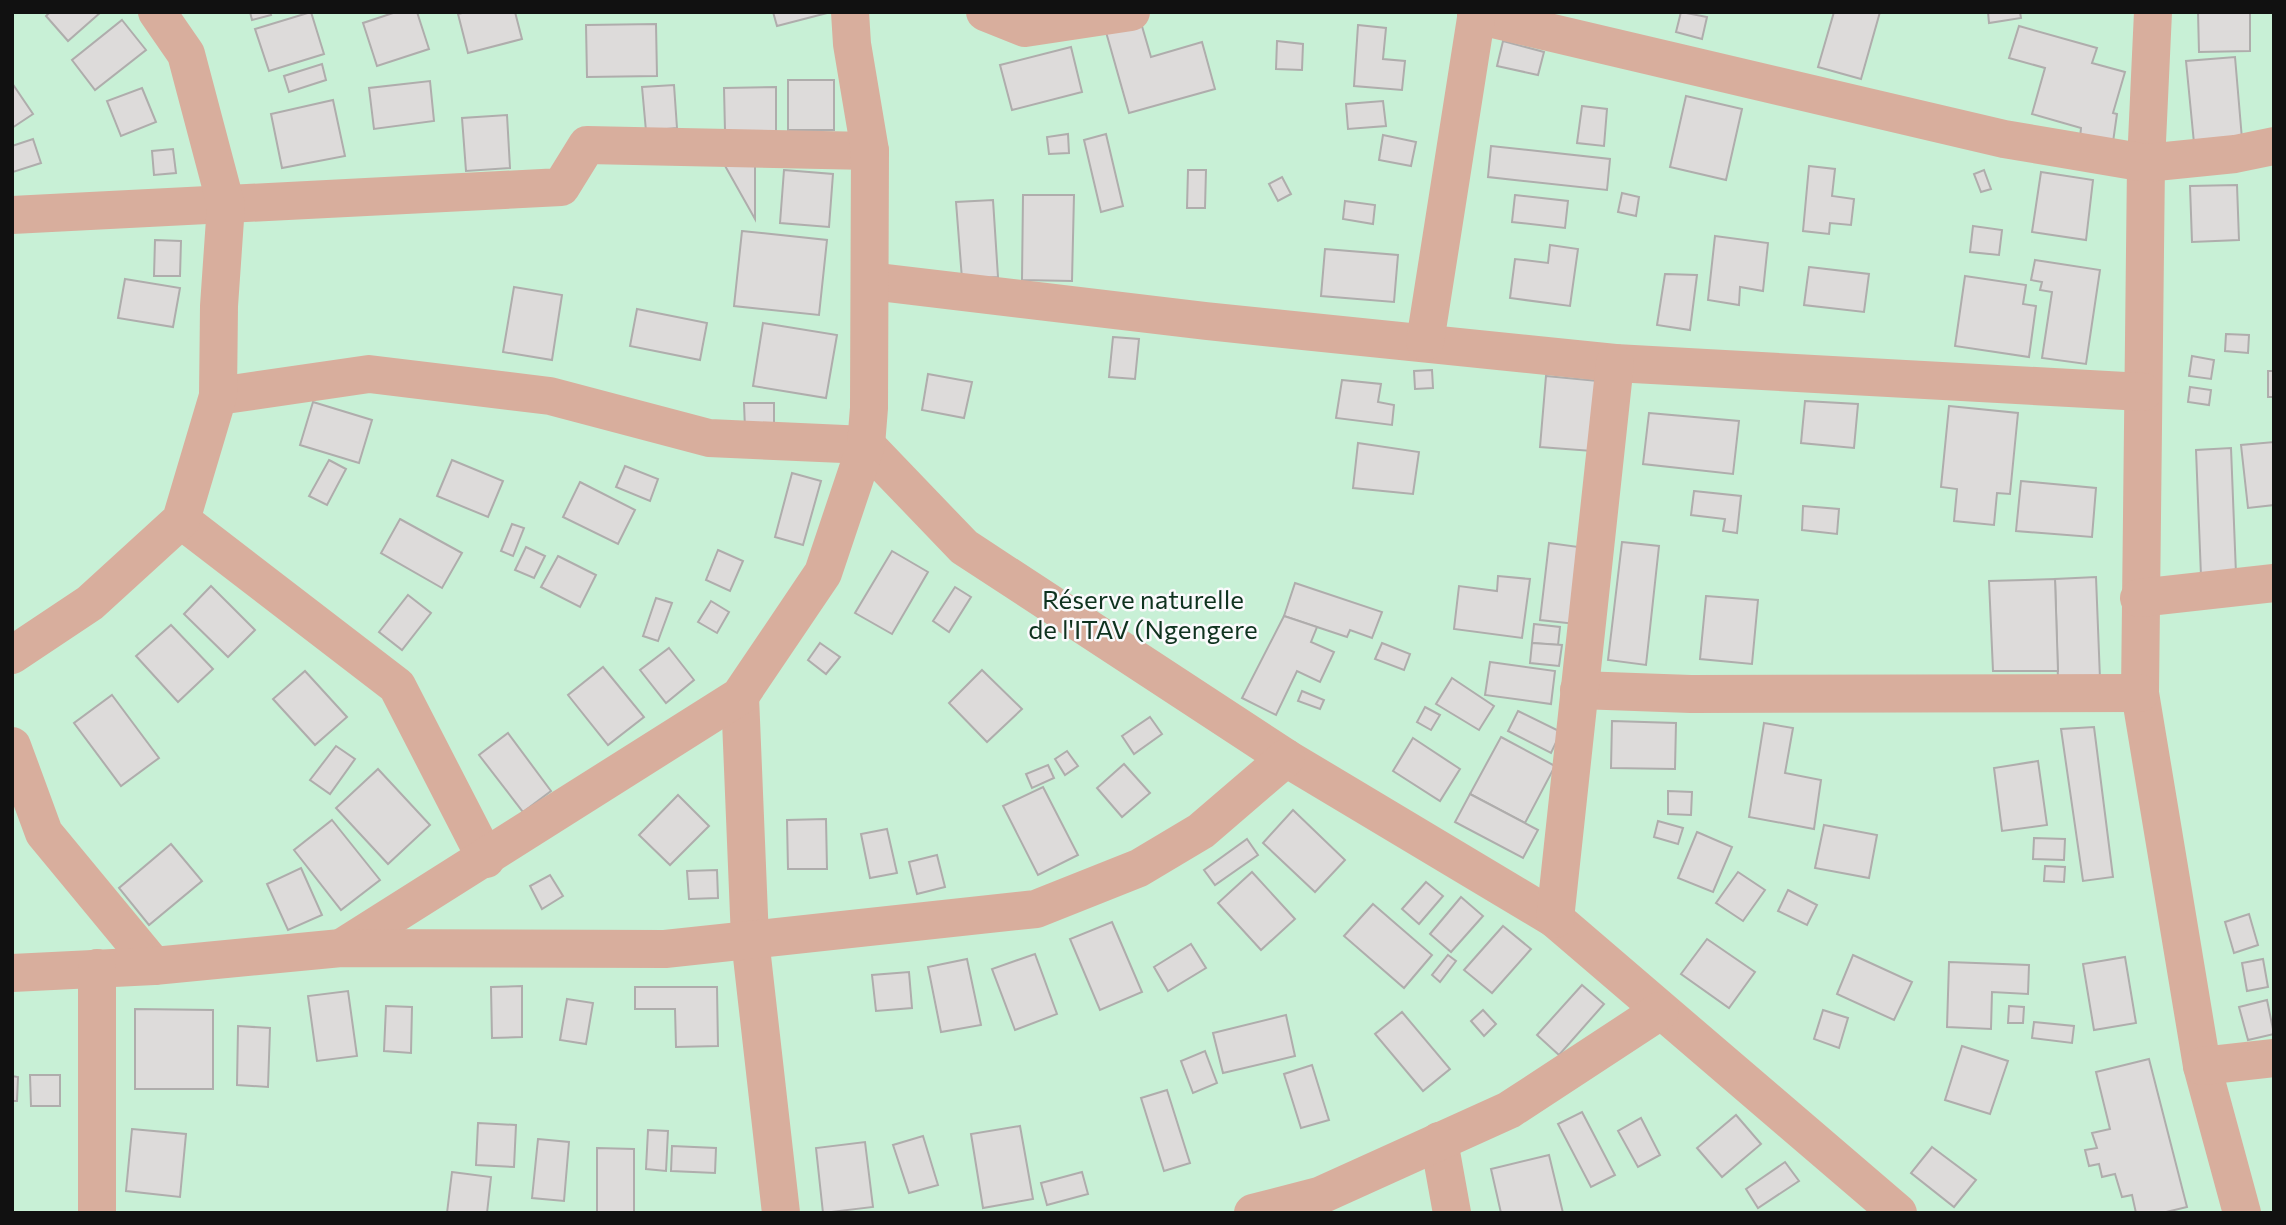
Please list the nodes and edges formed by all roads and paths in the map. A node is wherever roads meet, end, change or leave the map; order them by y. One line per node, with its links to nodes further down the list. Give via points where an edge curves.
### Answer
1 (157, 12): 10 (street, via 186,54)
2 (850, 12): 8 (street)
3 (985, 12): 4 (street, via 1025,28)
4 (1131, 12)
5 (2153, 12): 9 (street)
6 (1476, 14): 9 (street, via 2004,139); 13 (street)
7 (2274, 145): 9 (street)
8 (870, 151): 10 (street, via 587,145 561,187); 12 (street)
9 (2146, 163): 15 (street)
10 (226, 205): 11 (street); 16 (street)
11 (12, 215)
12 (870, 281): 13 (street); 17 (street)
13 (1425, 342): 14 (street)
14 (1615, 363): 15 (street); 22 (street)
15 (2143, 392): 20 (street)
16 (218, 396): 17 (street, via 369,374 550,396 709,438); 18 (street)
17 (866, 445): 24 (street, via 823,573); 26 (street, via 964,547)
18 (181, 520): 21 (street, via 90,603); 27 (street, via 397,686)
19 (2274, 583): 20 (street)
20 (2138, 598): 23 (street)
21 (12, 655)
22 (1579, 690): 23 (street); 28 (street)
23 (2140, 693): 36 (street)
24 (740, 696): 27 (street); 29 (street)
25 (12, 746): 31 (street, via 44,833)
26 (1286, 758): 28 (street); 29 (street, via 1202,831 1139,868 1036,909)
27 (486, 859): 30 (street)
28 (1555, 919): 34 (street)
29 (750, 939): 30 (street, via 665,949); 39 (street)
30 (341, 948): 31 (street)
31 (153, 966): 32 (street)
32 (97, 968): 33 (street); 38 (street)
33 (12, 973)
34 (1660, 1011): 37 (street, via 1509,1110); 42 (street)
35 (2274, 1058): 36 (street)
36 (2202, 1066): 43 (street)
37 (1439, 1141): 40 (street, via 1319,1196); 41 (street)
38 (97, 1213)
39 (781, 1213)
40 (1253, 1213)
41 (1452, 1213)
42 (1898, 1213)
43 (2242, 1213)

